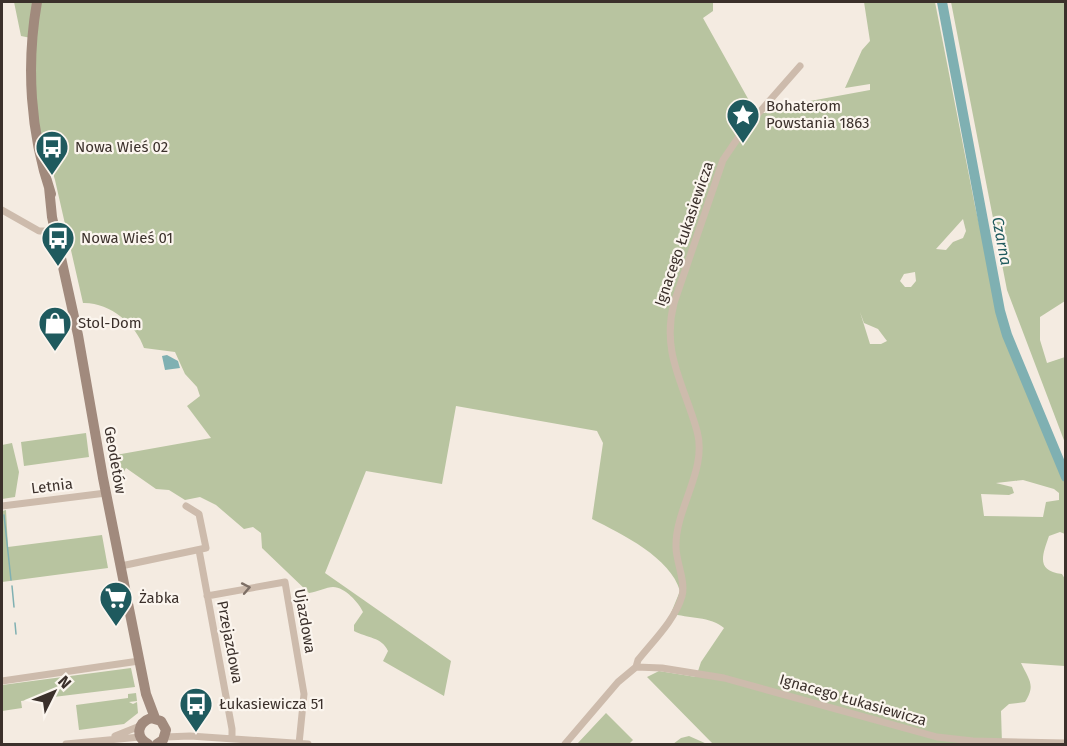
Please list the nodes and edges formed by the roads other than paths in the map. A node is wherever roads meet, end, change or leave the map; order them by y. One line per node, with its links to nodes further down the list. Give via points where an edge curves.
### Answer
1 (37, 2): 4 (main road, Geodetów, via 30,80)
2 (800, 66): 12 (street, Ignacego Łukasiewicza, via 723,159 674,303 669,347 697,432 698,448 675,546 682,594)
3 (2, 210): 4 (street, via 39,231)
4 (57, 230): 5 (main road, Geodetów)
5 (106, 493): 6 (street, Letnia); 9 (main road, Geodetów)
6 (2, 506)
7 (186, 506): 8 (street, Przejazdowa, via 199,514 206,549)
8 (199, 550): 9 (street); 10 (street, Przejazdowa)
9 (121, 566): 11 (main road, Geodetów)
10 (207, 596): 15 (street, Przejazdowa); 19 (street, Ujazdowa, one-way to 19, via 285,582 304,694)
11 (140, 661): 13 (street); 14 (main road, Geodetów)
12 (636, 667): 17 (street, Ignacego Łukasiewicza, via 724,678 937,737); 21 (street, Ignacego Łukasiewicza, via 618,682)
13 (2, 681)
14 (153, 734): 15 (street); 16 (street)
15 (232, 739): 19 (street)
16 (80, 743): 18 (street)
17 (1065, 743)
18 (66, 744)
19 (299, 744): 20 (street)
20 (308, 744)
21 (565, 744)

